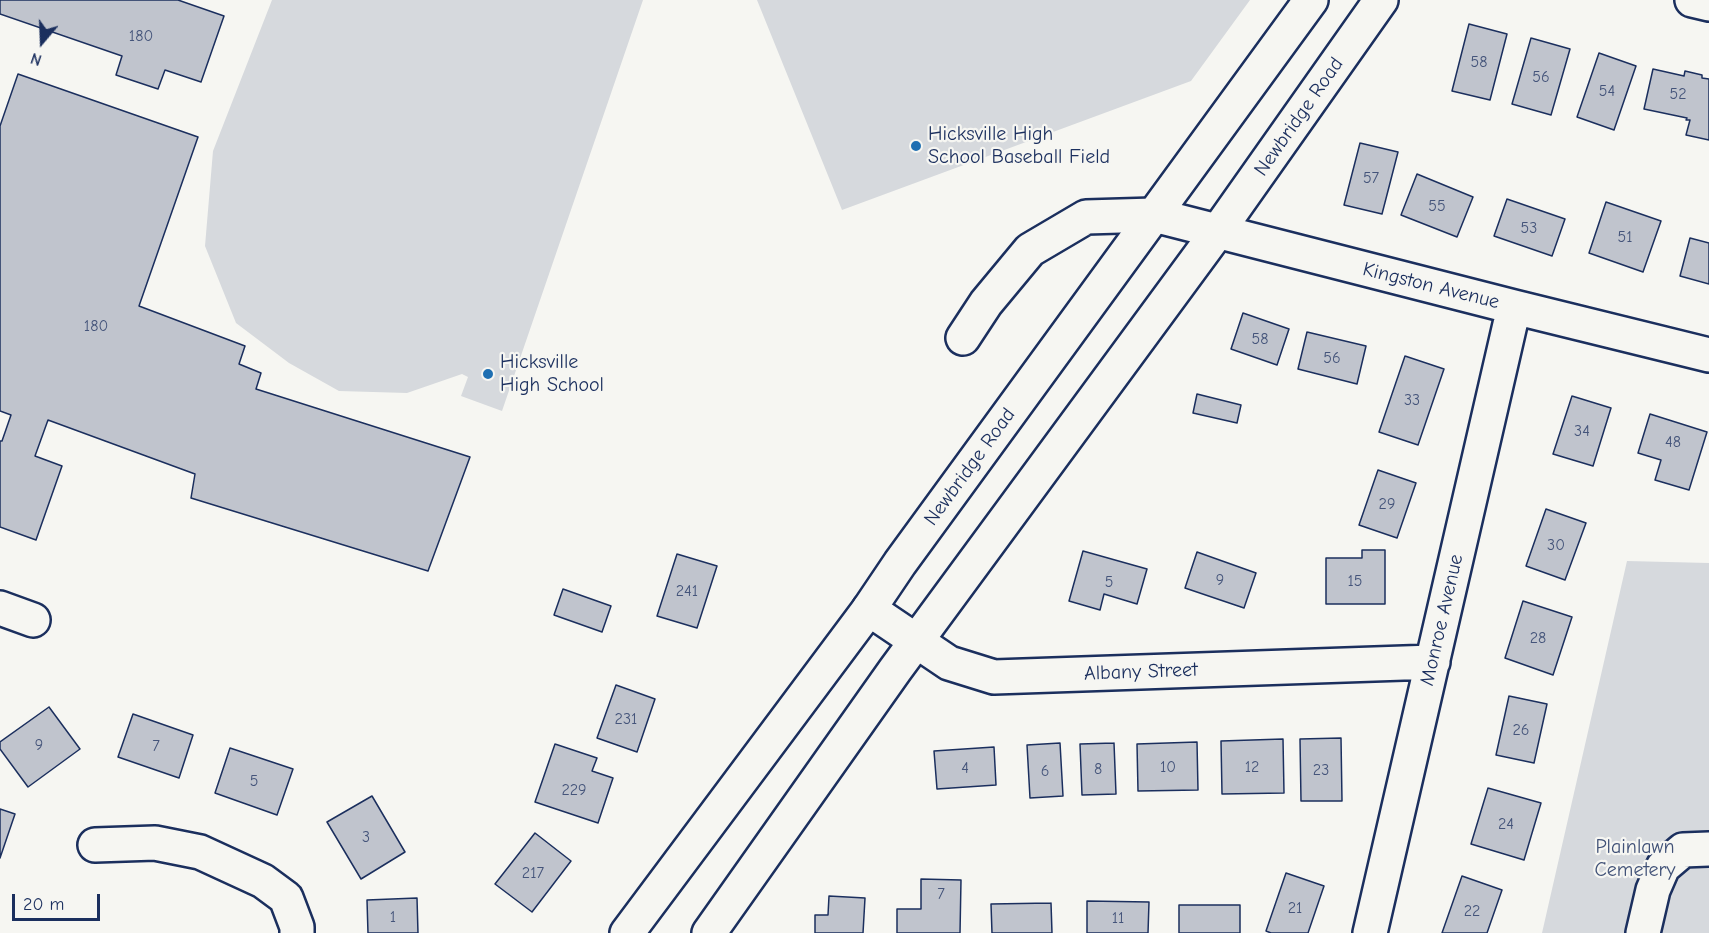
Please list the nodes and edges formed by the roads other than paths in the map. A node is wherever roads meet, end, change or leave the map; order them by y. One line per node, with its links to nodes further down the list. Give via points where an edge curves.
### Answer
1 (1311, 0): 5 (main road, Newbridge Road)
2 (1382, 0): 6 (main road, Newbridge Road)
3 (1692, 0): 4 (main road)
4 (1709, 4)
5 (1154, 215): 6 (main road, Kingston Avenue); 8 (main road, Kingston Avenue, via 1086,216 1030,250); 11 (main road, Newbridge Road)
6 (1218, 231): 7 (main road, Kingston Avenue); 13 (main road, Newbridge Road)
7 (1514, 307): 9 (main road, Kingston Avenue); 14 (main road, Monroe Avenue)
8 (963, 338)
9 (1709, 355)
10 (0, 608): 12 (main road)
11 (869, 609): 13 (main road, Albany Street); 18 (main road, Newbridge Road)
12 (33, 620)
13 (916, 642): 14 (main road, Albany Street, via 949,663 994,677); 19 (main road, Newbridge Road)
14 (1432, 662): 20 (main road, Monroe Avenue)
15 (95, 845): 17 (main road, via 155,843 200,852 262,881 286,898)
16 (1709, 849): 21 (main road, via 1683,850 1663,867)
17 (297, 933)
18 (627, 933)
19 (709, 933)
20 (1370, 933)
21 (1643, 933)

